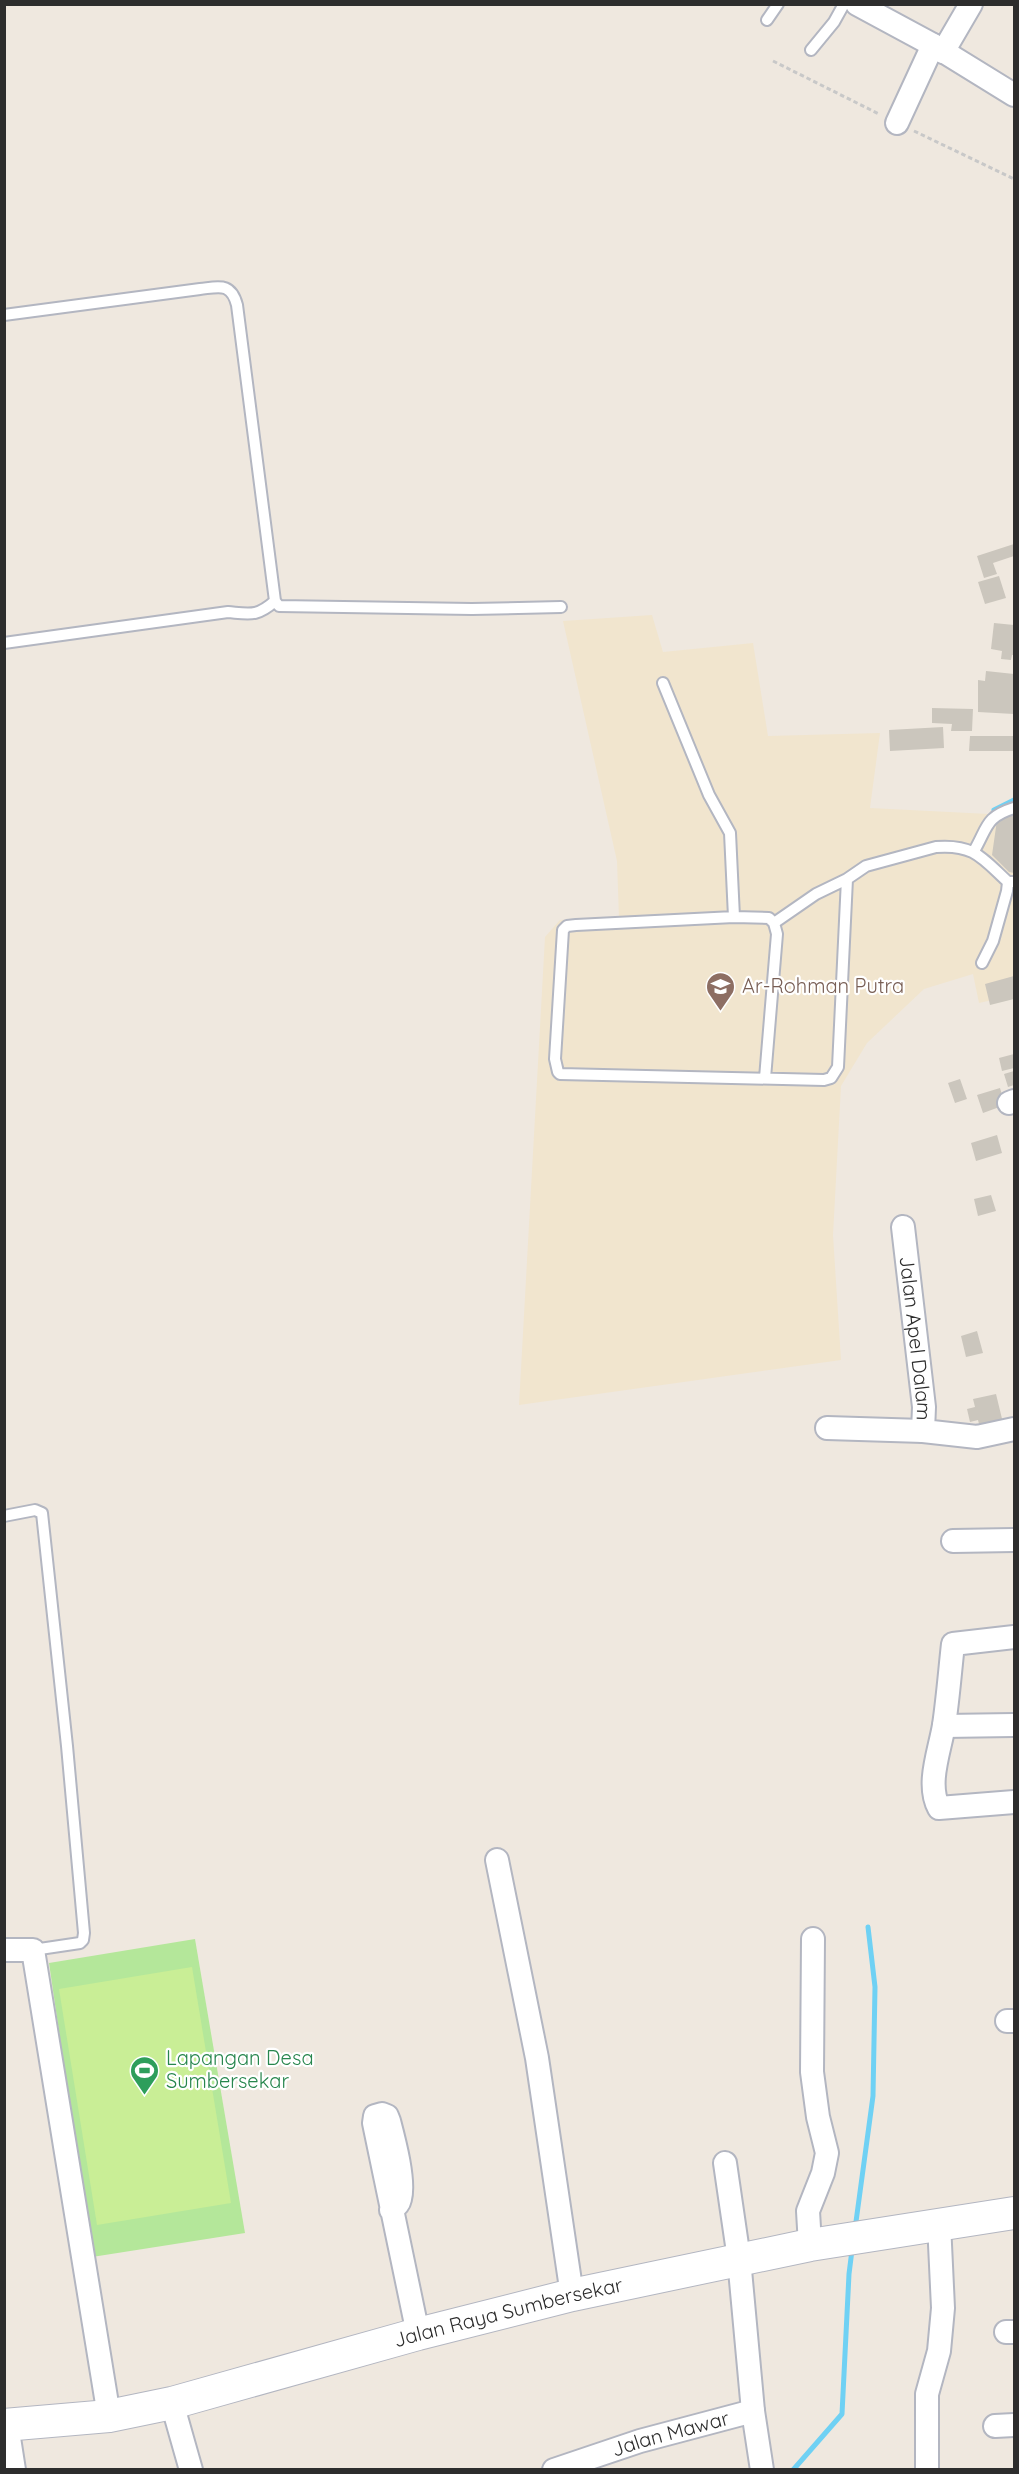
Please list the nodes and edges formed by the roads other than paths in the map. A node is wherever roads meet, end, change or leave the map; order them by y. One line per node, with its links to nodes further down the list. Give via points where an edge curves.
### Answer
1 (778, 4): 5 (lane)
2 (844, 4): 7 (lane)
3 (857, 4): 6 (street)
4 (971, 4): 6 (street)
5 (767, 20)
6 (938, 49): 8 (street); 9 (street)
7 (811, 50)
8 (1014, 95)
9 (897, 123)
10 (4, 315): 11 (lane, via 200,289 224,287 233,294)
11 (275, 601): 12 (lane, via 284,607 329,608); 13 (lane, via 252,615 228,612)
12 (561, 607)
13 (4, 643)
14 (663, 683): 19 (lane, via 730,833)
15 (1014, 808): 16 (lane, via 990,819)
16 (974, 851): 17 (lane, via 936,847 866,866); 18 (lane)
17 (847, 879): 20 (lane, via 816,894); 22 (lane, via 837,1072 824,1080)
18 (1011, 882): 21 (lane)
19 (734, 916): 20 (lane, via 762,916); 22 (lane, via 565,928 561,933 556,1068 565,1076)
20 (774, 923): 22 (lane, via 777,934)
21 (982, 963)
22 (765, 1078)
23 (903, 1227): 26 (street, Jalan Apel Dalam, via 924,1407)
24 (827, 1428): 26 (street)
25 (1014, 1429): 26 (street, Jalan Apel Dalam, via 977,1437)
26 (923, 1431)
27 (4, 1516): 37 (lane, via 35,1510 42,1513 84,1933 83,1940 76,1945)
28 (1014, 1540): 29 (street)
29 (953, 1542)
30 (1014, 1637): 32 (street, via 953,1644)
31 (1014, 1725): 32 (street)
32 (944, 1726): 33 (street, via 935,1777 939,1808)
33 (1014, 1803)
34 (497, 1860): 44 (street, via 537,2058)
35 (813, 1939): 42 (street, via 812,2072 827,2153 808,2211)
36 (4, 1950): 37 (street)
37 (33, 1950): 48 (street)
38 (725, 2163): 43 (street)
39 (392, 2210): 45 (street)
40 (1014, 2213): 41 (main road, Jalan Raya Sumbersekar)
41 (939, 2223): 42 (main road, Jalan Raya Sumbersekar); 54 (street, via 943,2308 939,2351 926,2401)
42 (810, 2245): 43 (main road, Jalan Raya Sumbersekar)
43 (739, 2259): 44 (main road, Jalan Raya Sumbersekar); 47 (street)
44 (572, 2295): 45 (main road, Jalan Raya Sumbersekar)
45 (418, 2334): 46 (main road, Jalan Raya Sumbersekar)
46 (172, 2403): 48 (main road, Jalan Raya Sumbersekar); 51 (street)
47 (753, 2411): 52 (street, Jalan Mawar); 53 (street)
48 (109, 2416): 49 (main road, Jalan Raya Sumbersekar)
49 (6, 2425): 50 (street)
50 (14, 2469)
51 (191, 2469)
52 (554, 2469)
53 (762, 2469)
54 (927, 2469)

